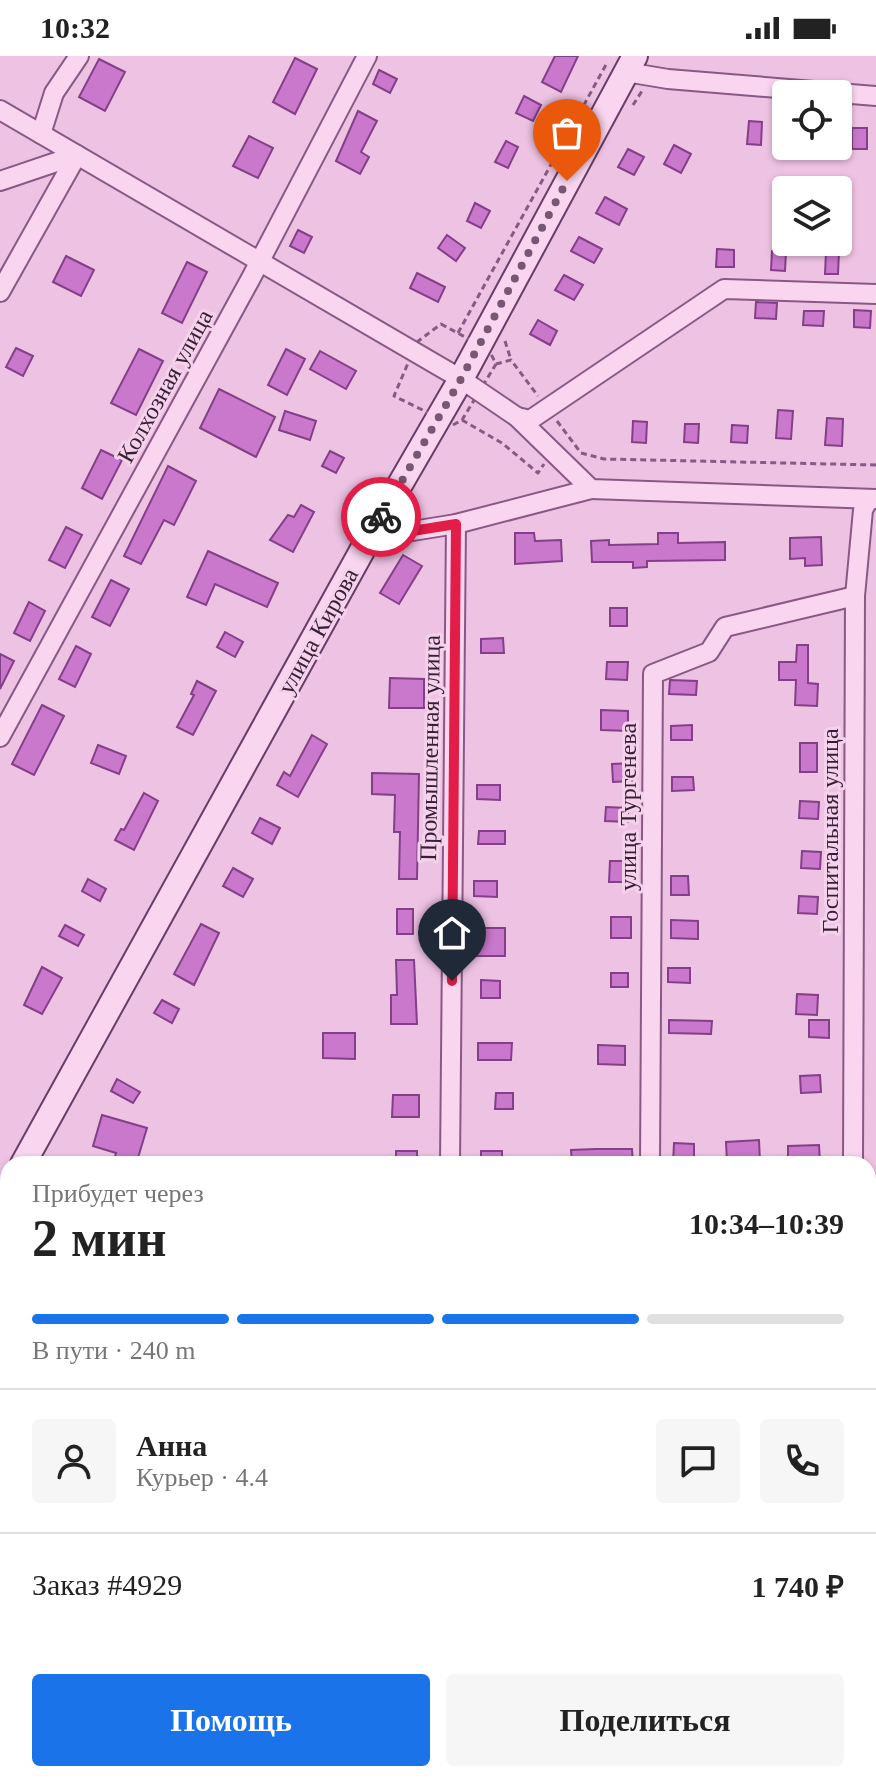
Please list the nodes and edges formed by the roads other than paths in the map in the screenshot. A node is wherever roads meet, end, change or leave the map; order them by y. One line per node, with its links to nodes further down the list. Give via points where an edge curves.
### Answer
1 (79, 56): 6 (street, via 54,93)
2 (367, 56): 9 (street, Колхозная улица)
3 (624, 61): 4 (street, via 668,79); 12 (main road, улица Кирова)
4 (876, 96)
5 (0, 110): 6 (street)
6 (41, 134): 7 (street)
7 (77, 155): 8 (street); 9 (street); 10 (street)
8 (0, 181)
9 (259, 262): 12 (street); 19 (street, Колхозная улица)
10 (0, 292)
11 (876, 294): 13 (street, via 724,289 530,420)
12 (461, 379): 13 (street); 17 (main road, улица Кирова)
13 (517, 417): 14 (street)
14 (591, 489): 15 (street); 16 (street)
15 (872, 499): 18 (street, Госпитальная улица, via 863,510)
16 (456, 524): 17 (street); 21 (street, Промышленная улица)
17 (369, 538): 20 (main road, улица Кирова)
18 (855, 596): 22 (street, улица Тургенева, via 725,627 709,652 653,674); 23 (street, Госпитальная улица)
19 (0, 737)
20 (27, 1156)
21 (450, 1156)
22 (650, 1156)
23 (853, 1156)

